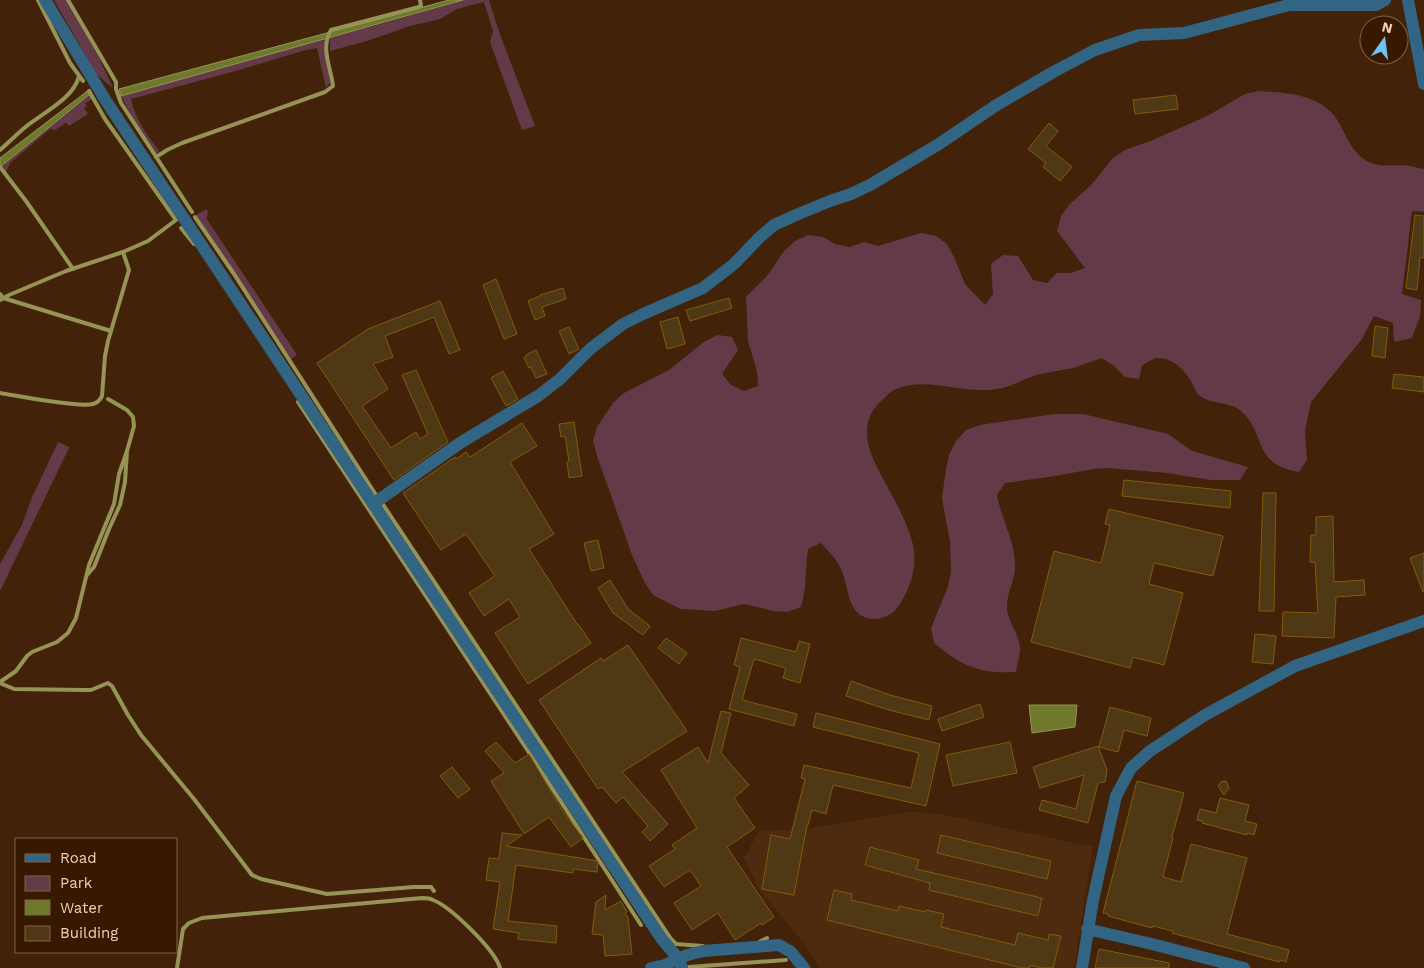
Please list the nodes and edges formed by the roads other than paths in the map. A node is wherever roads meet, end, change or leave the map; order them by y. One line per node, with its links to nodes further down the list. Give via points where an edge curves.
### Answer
1 (45, 0): 5 (street, via 106,101)
2 (1385, 0): 5 (street, via 1367,6 1289,5 1199,30 1139,36 1095,50 995,106 870,186 774,225 734,264 703,288 623,324 538,396 460,443)
3 (1408, 0): 4 (street)
4 (1424, 84)
5 (373, 504): 8 (street)
6 (1424, 622): 7 (street, via 1295,666 1206,715 1150,751 1131,768 1116,796)
7 (1087, 929): 11 (street); 12 (street)
8 (680, 963): 9 (street); 10 (street, via 703,951 779,945 791,952)
9 (651, 968)
10 (804, 968)
11 (1082, 968)
12 (1244, 968)

